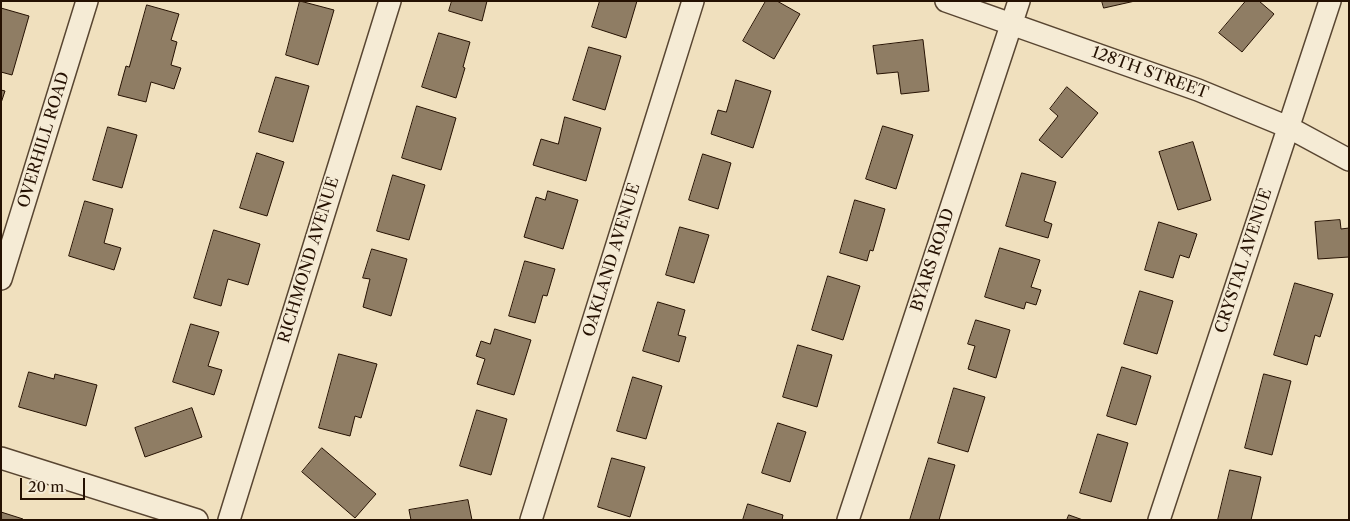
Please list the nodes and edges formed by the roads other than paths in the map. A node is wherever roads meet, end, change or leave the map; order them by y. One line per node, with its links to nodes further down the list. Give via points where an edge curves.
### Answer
1 (87, 1): 10 (street, OVERHILL ROAD)
2 (390, 1): 13 (street, RICHMOND AVENUE)
3 (694, 1): 14 (street, OAKLAND AVENUE)
4 (946, 1): 7 (street, 128TH STREET)
5 (1018, 1): 7 (street, BYARS ROAD)
6 (1330, 1): 8 (street, CRYSTAL AVENUE)
7 (1011, 23): 8 (street, 128TH STREET, via 1198,90); 15 (street, BYARS ROAD)
8 (1288, 127): 9 (street, 128TH STREET); 16 (street, CRYSTAL AVENUE)
9 (1349, 160)
10 (1, 279)
11 (1, 458): 12 (street)
12 (197, 520)
13 (229, 520)
14 (531, 520)
15 (848, 520)
16 (1159, 520)

